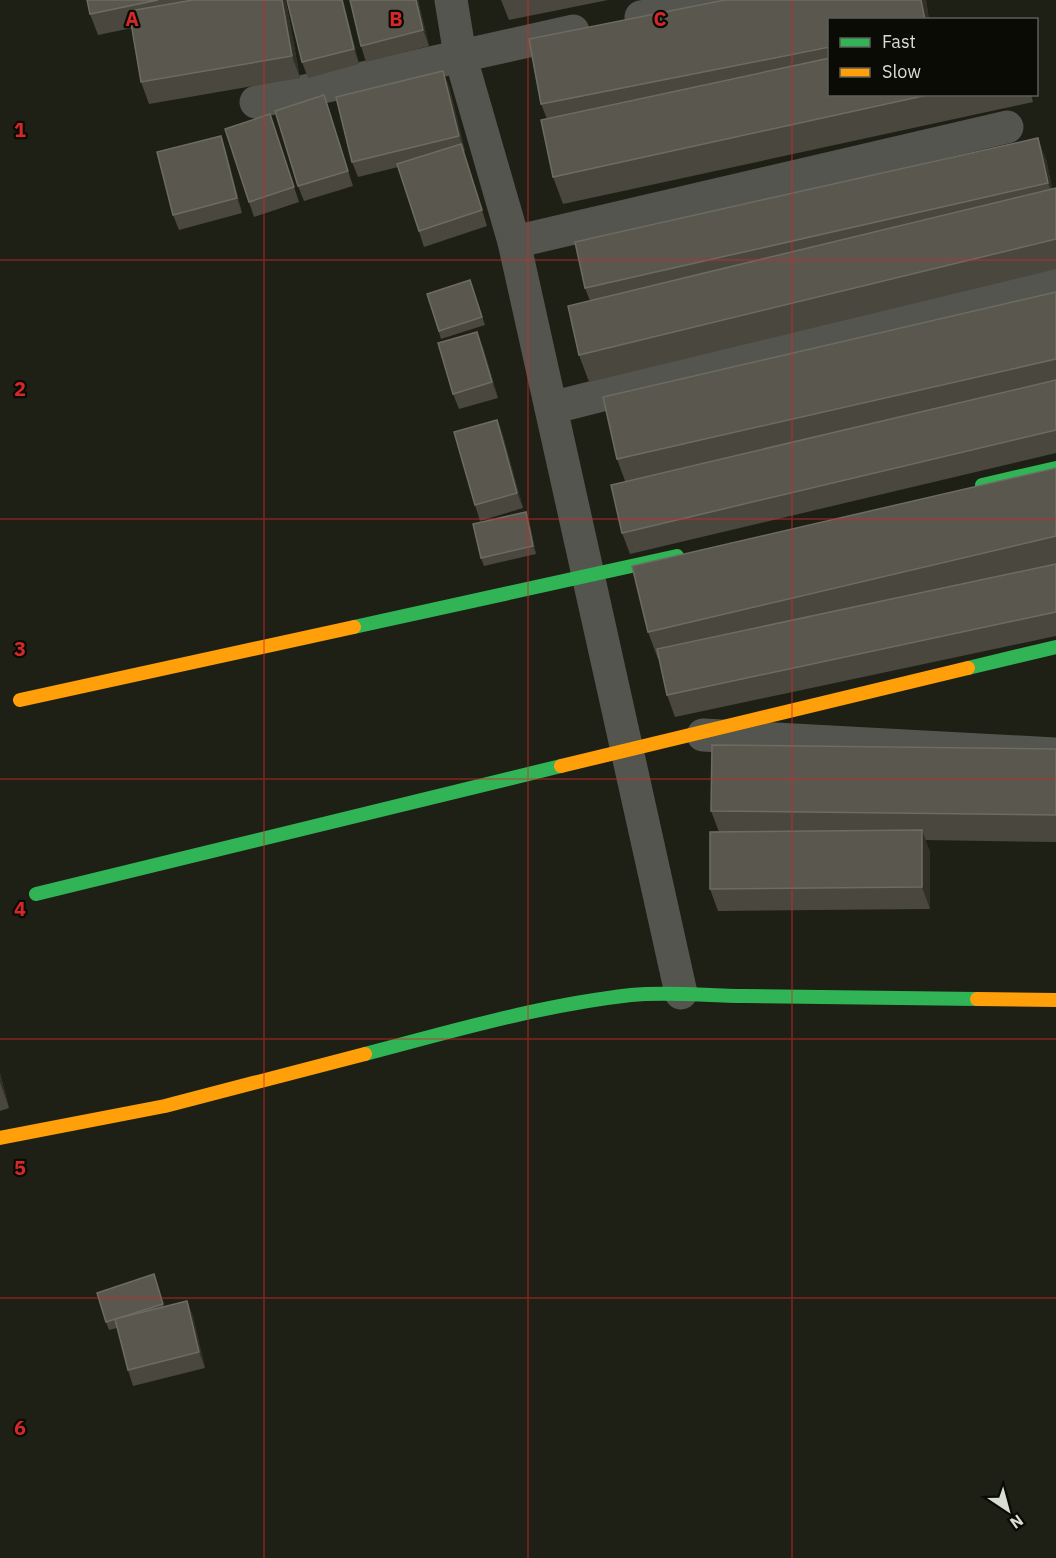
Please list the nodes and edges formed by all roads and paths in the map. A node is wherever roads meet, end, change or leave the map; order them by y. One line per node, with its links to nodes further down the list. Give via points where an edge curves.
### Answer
1 (451, 0): 3 (street)
2 (723, 0): 3 (street)
3 (460, 55): 4 (street); 6 (street)
4 (256, 102)
5 (1007, 128): 6 (street)
6 (514, 242): 8 (street)
7 (1056, 280): 8 (street)
8 (551, 408): 12 (street)
9 (1056, 468): 10 (street)
10 (974, 487)
11 (694, 553): 12 (street)
12 (589, 577): 14 (street); 16 (street)
13 (1056, 647): 15 (street)
14 (20, 700)
15 (690, 734): 16 (street); 17 (street)
16 (627, 750): 18 (street); 19 (street)
17 (1056, 754)
18 (36, 894)
19 (681, 993): 20 (street); 21 (street, via 632,995 561,1006 165,1106)
20 (1056, 1000)
21 (0, 1138)

